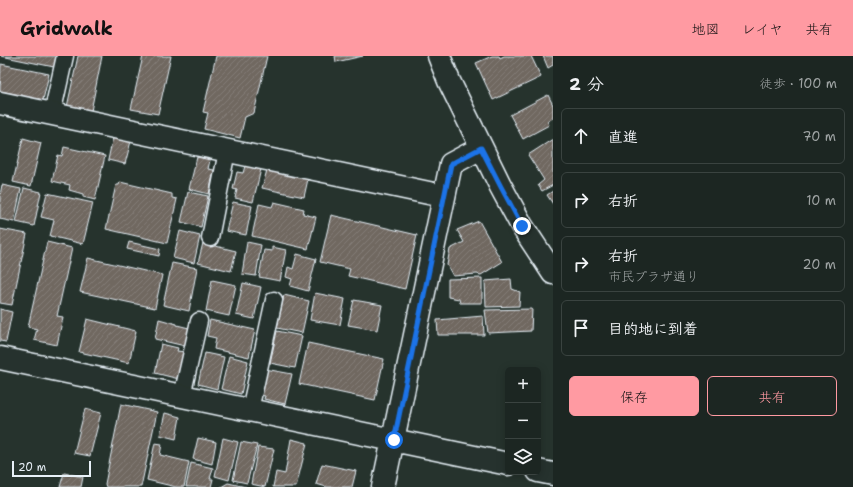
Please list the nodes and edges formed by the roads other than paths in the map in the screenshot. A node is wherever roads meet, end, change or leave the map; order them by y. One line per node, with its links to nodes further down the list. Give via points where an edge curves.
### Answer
1 (65, 56): 4 (lane)
2 (439, 56): 5 (street)
3 (0, 103): 4 (street)
4 (52, 114): 6 (street)
5 (481, 148): 7 (street, via 451,164); 9 (street, via 522,226)
6 (227, 151): 7 (street); 8 (lane)
7 (443, 196): 15 (street)
8 (210, 238)
9 (553, 273)
10 (274, 300): 14 (lane)
11 (199, 321): 13 (lane)
12 (0, 358): 13 (street)
13 (182, 396): 14 (street)
14 (250, 410): 15 (street)
15 (394, 440): 16 (street); 19 (street)
16 (505, 463)
17 (541, 472): 18 (street)
18 (553, 474)
19 (383, 487)

